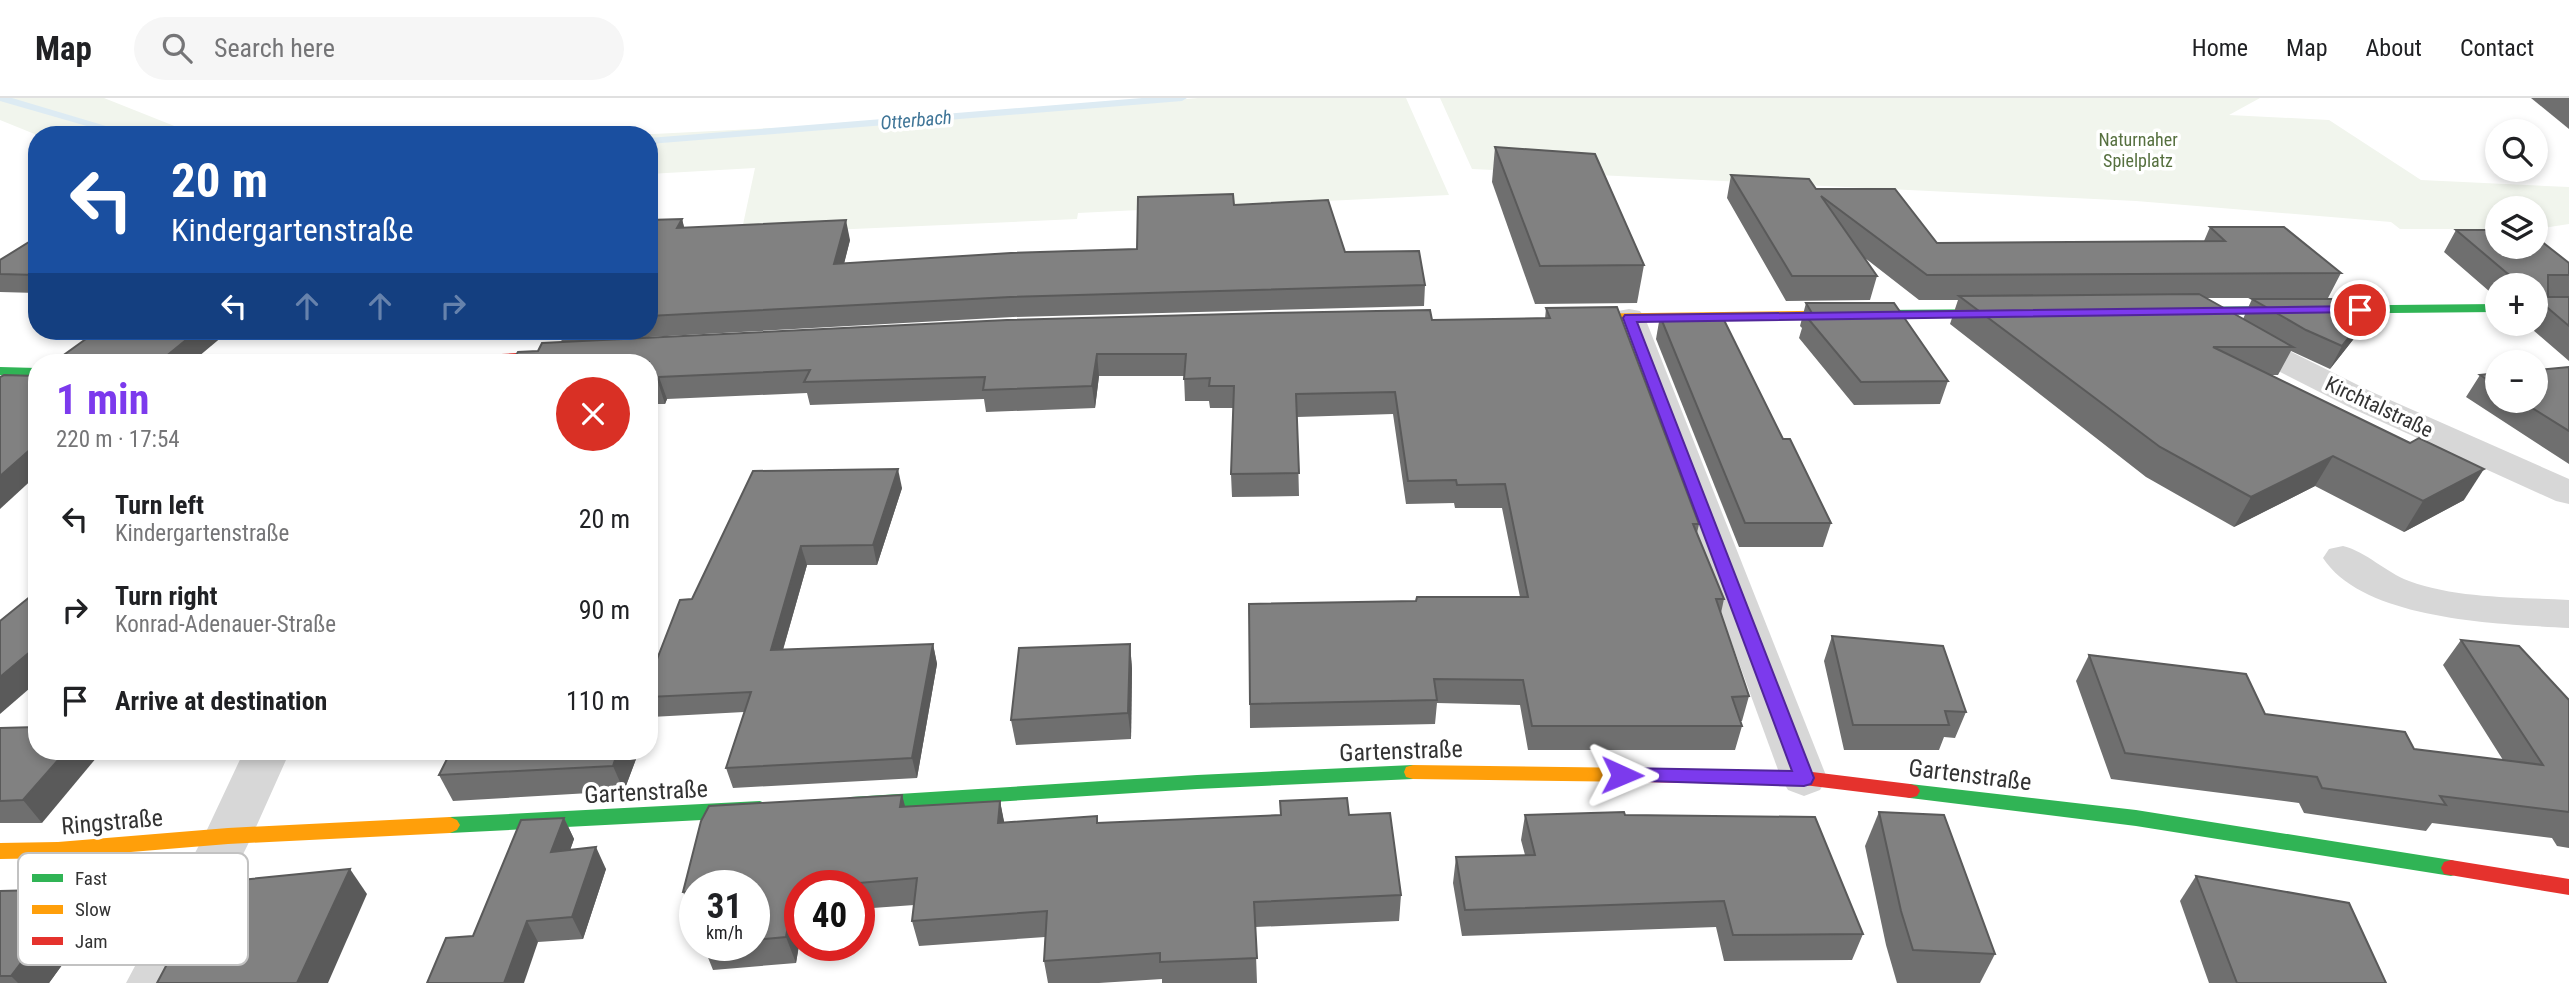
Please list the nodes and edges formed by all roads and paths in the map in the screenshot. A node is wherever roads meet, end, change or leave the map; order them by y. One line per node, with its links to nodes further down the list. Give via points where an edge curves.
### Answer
1 (2485, 309): 3 (street)
2 (2154, 311): 3 (street)
3 (2195, 311): 9 (street, Kirchtalstraße, via 2282,362)
4 (2016, 313): 6 (street)
5 (1554, 318): 6 (street)
6 (1629, 318): 13 (street)
7 (577, 353): 8 (street)
8 (562, 354)
9 (2569, 493)
10 (2343, 558): 11 (street, via 2373,580 2418,597)
11 (2569, 614)
12 (263, 760): 16 (street)
13 (1804, 778): 14 (street, Gartenstraße, via 1440,772); 19 (street, Gartenstraße, via 2136,818)
14 (828, 805)
15 (772, 808): 16 (street, Gartenstraße)
16 (228, 836): 17 (street, Ringstraße); 18 (street)
17 (0, 851)
18 (219, 853)
19 (2569, 887)
20 (162, 965): 21 (street)
21 (153, 983)

